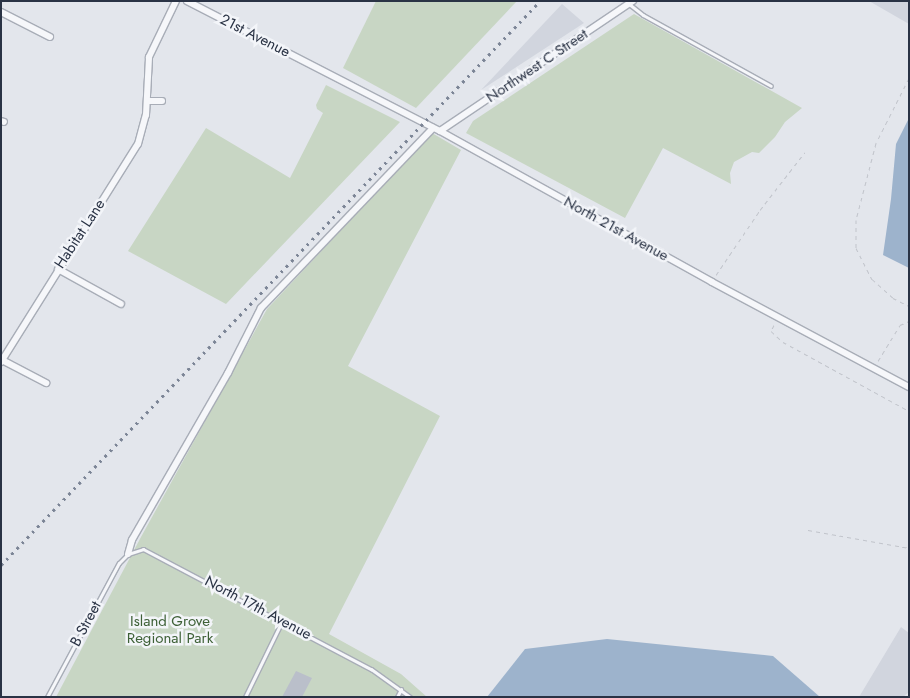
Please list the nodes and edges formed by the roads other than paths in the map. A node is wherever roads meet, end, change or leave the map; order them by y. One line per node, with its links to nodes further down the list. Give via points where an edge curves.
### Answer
1 (176, 1): 9 (street, Habitat Lane, via 149,57)
2 (187, 1): 6 (street, 21st Avenue)
3 (631, 3): 7 (lane, via 643,14); 11 (street, Northwest C Street)
4 (1, 12): 5 (street)
5 (50, 37)
6 (324, 72): 10 (street, North 21st Avenue)
7 (771, 86)
8 (162, 101): 9 (street)
9 (147, 102): 12 (street, Habitat Lane, via 138,144)
10 (433, 128): 11 (street, North 21st Avenue); 17 (street, via 262,308 132,540)
11 (440, 131): 16 (street, North 21st Avenue)
12 (58, 269): 13 (street); 14 (street, Habitat Lane)
13 (121, 304)
14 (2, 360): 15 (street)
15 (46, 383)
16 (909, 387)
17 (128, 554): 18 (lane, North 17th Avenue, via 143,549 157,555); 20 (lane, B Street, via 115,570)
18 (282, 621): 19 (lane, North 17th Avenue); 21 (lane)
19 (401, 689): 22 (lane); 23 (lane, North 17th Avenue)
20 (47, 697)
21 (245, 697)
22 (397, 697)
23 (410, 697)

